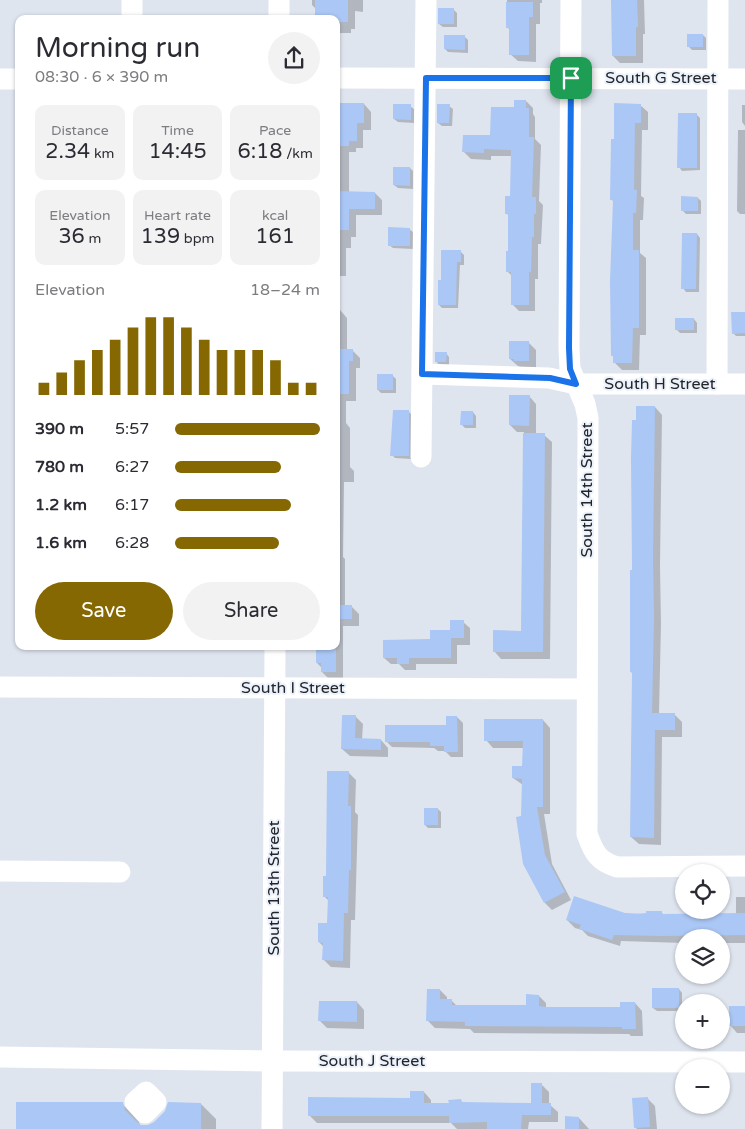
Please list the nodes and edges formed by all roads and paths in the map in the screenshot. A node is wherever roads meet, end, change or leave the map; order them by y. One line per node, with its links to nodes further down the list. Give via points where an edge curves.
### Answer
1 (132, 0): 6 (street)
2 (279, 0): 7 (street)
3 (426, 0): 9 (street)
4 (571, 0): 10 (street, South 14th Street)
5 (718, 0): 11 (street)
6 (132, 15)
7 (279, 15)
8 (340, 78): 9 (street, South G Street)
9 (426, 78): 10 (street, South G Street); 15 (street)
10 (571, 78): 11 (street, South G Street); 16 (street, South 14th Street, via 569,348 570,369)
11 (718, 78): 12 (street, South G Street); 17 (street)
12 (745, 78)
13 (0, 79): 14 (street)
14 (15, 79)
15 (422, 374): 16 (street, South H Street, via 550,378); 19 (street)
16 (576, 384): 17 (street, South H Street); 23 (street, South 14th Street, via 588,418)
17 (716, 384): 18 (street, South H Street)
18 (745, 384)
19 (422, 457)
20 (275, 650): 22 (street, South 13th Street)
21 (0, 687): 22 (street, South I Street)
22 (274, 688): 23 (street, South I Street); 28 (street, South 13th Street)
23 (587, 689): 24 (street, South 14th Street, via 587,834 597,856 617,867)
24 (745, 866)
25 (0, 871): 26 (street)
26 (120, 872)
27 (0, 1057): 28 (street, South J Street)
28 (273, 1061): 29 (street, South J Street); 30 (street, South 13th Street)
29 (745, 1062)
30 (272, 1129)

